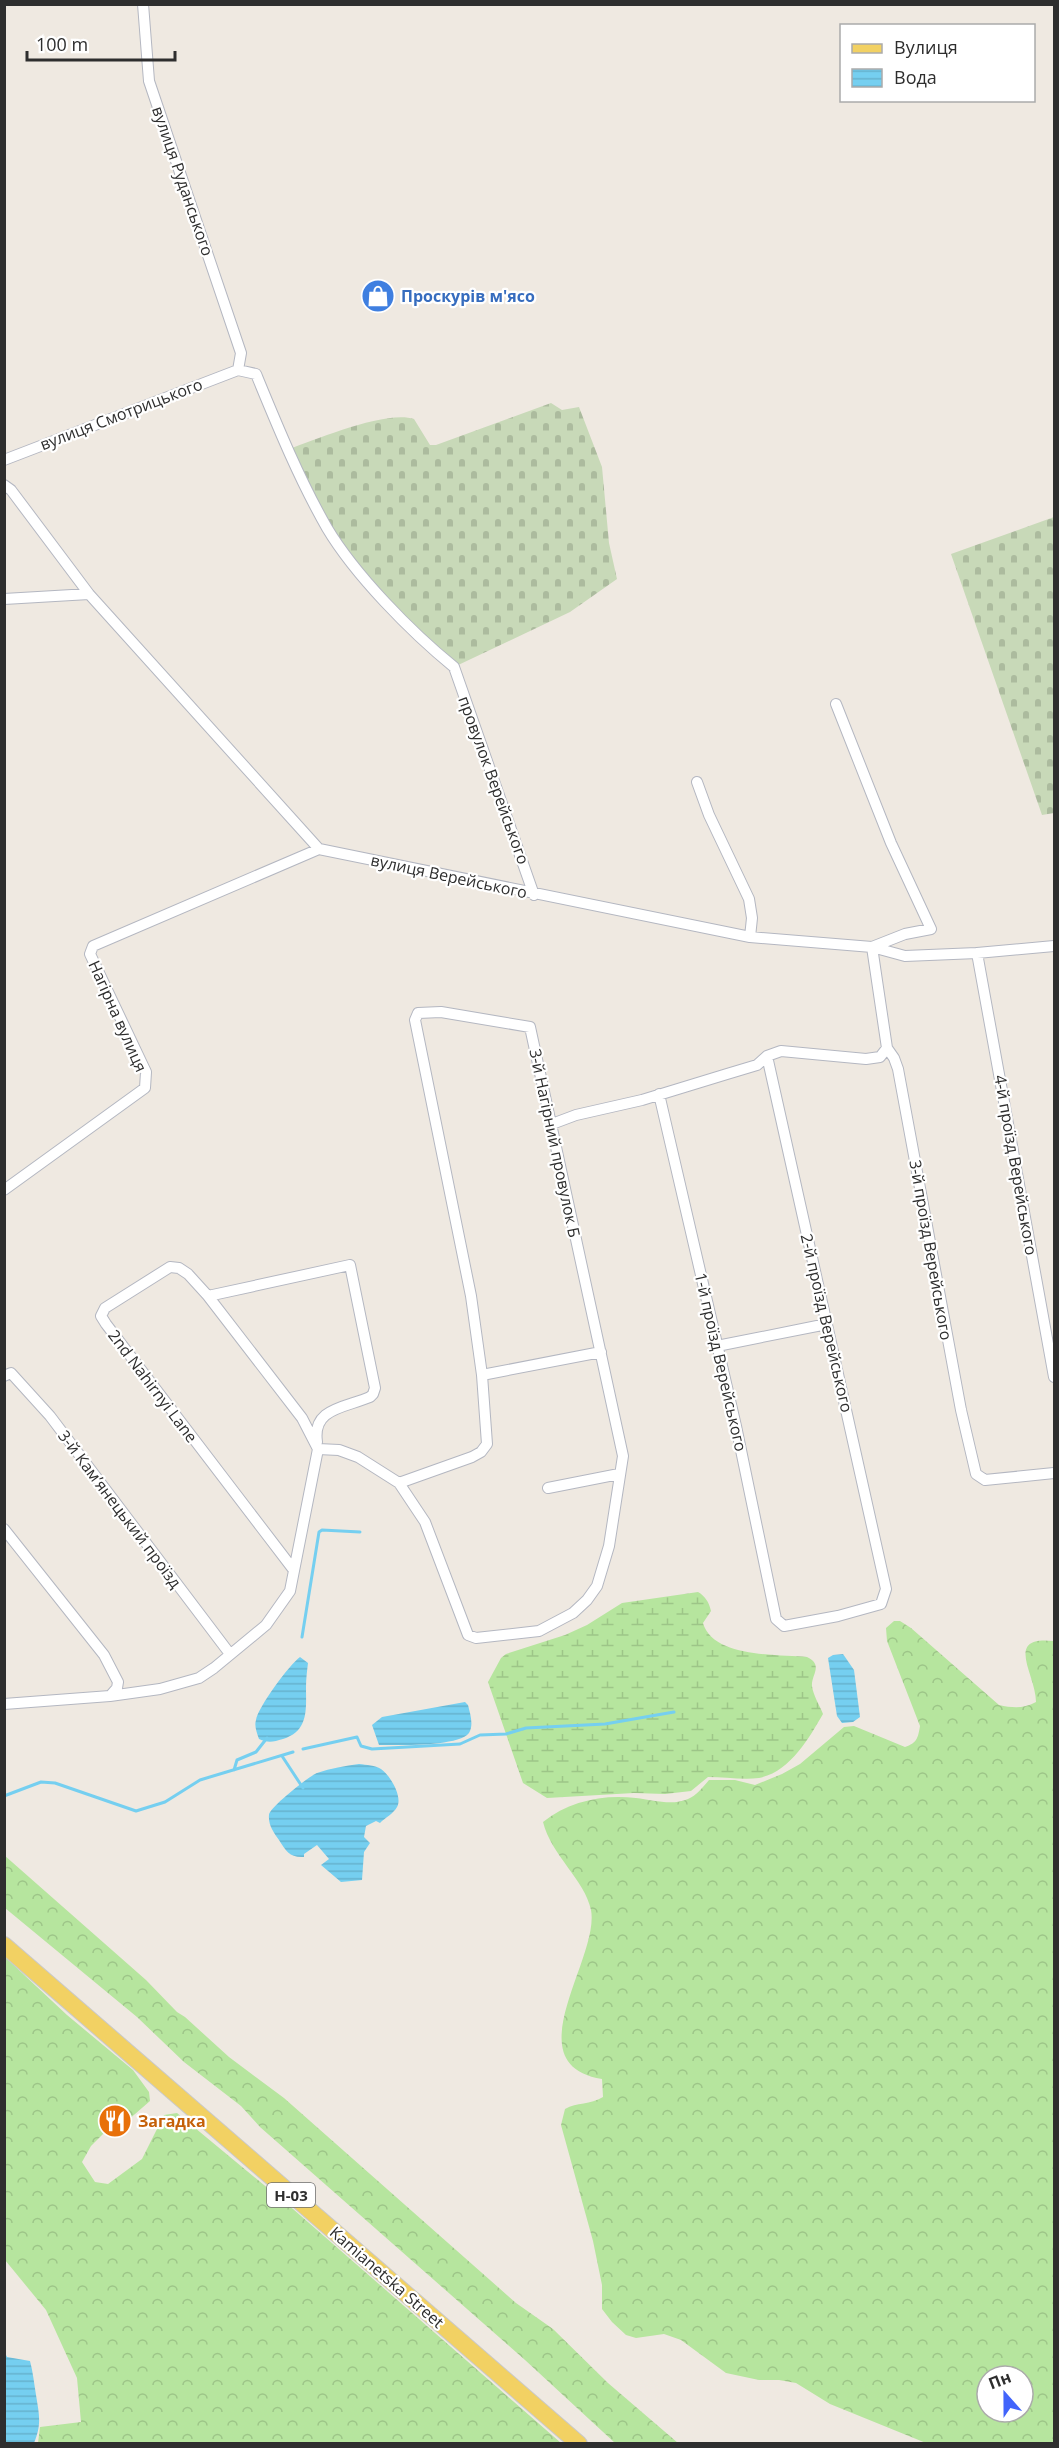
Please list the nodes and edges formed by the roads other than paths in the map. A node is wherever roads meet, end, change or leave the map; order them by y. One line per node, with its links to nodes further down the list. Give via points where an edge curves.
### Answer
1 (143, 4): 2 (street, вулиця Руданського, via 149,81 241,353)
2 (238, 369): 3 (street, вулиця Смотрицького); 10 (street, провулок Верейського, via 256,374 316,508 340,548 433,650 454,667)
3 (4, 460)
4 (4, 485): 5 (street, via 11,489)
5 (89, 594): 6 (street); 9 (street)
6 (4, 600)
7 (836, 704): 13 (street, via 891,843 931,929 905,934)
8 (697, 782): 11 (street, via 749,899)
9 (319, 849): 10 (street, вулиця Верейського); 19 (street, Нагірна вулиця, via 93,946 90,954 146,1072 145,1088)
10 (534, 894): 11 (street, вулиця Верейського)
11 (750, 938): 13 (street, вулиця Верейського)
12 (1054, 946): 14 (street, вулиця Верейського)
13 (872, 948): 14 (street, вулиця Верейського, via 905,956); 15 (street, 3-й проїзд Верейського)
14 (977, 953): 26 (street, 4-й проїзд Верейського)
15 (887, 1048): 16 (street, via 880,1057 866,1059 781,1051); 30 (street, 3-й проїзд Верейського, via 898,1069 976,1474 985,1480)
16 (767, 1056): 17 (street, via 757,1065); 21 (street, 2-й проїзд Верейського)
17 (659, 1095): 18 (street); 22 (street, 1-й проїзд Верейського)
18 (552, 1124): 23 (street, 3-й Нагірний провулок Б); 24 (street, 3-й Нагірний провулок Б, via 530,1028 441,1012 418,1013 415,1020 471,1296)
19 (4, 1190)
20 (208, 1296): 27 (street, 2nd Nahirnyi Lane); 28 (street, via 350,1264 375,1388 373,1394 322,1416); 35 (street, 2nd Nahirnyi Lane, via 188,1274 170,1267 105,1308 101,1316)
21 (827, 1323): 22 (street); 36 (street, 2-й проїзд Верейського, via 886,1589 881,1604)
22 (717, 1346): 36 (street, 1-й проїзд Верейського, via 776,1619)
23 (601, 1352): 24 (street); 31 (street, 3-й Нагірний провулок Б, via 622,1456)
24 (482, 1374): 32 (street, 3-й Нагірний провулок Б, via 487,1444 482,1452)
25 (4, 1376): 37 (street, 3-й Камʼянецький проїзд, via 11,1373 50,1416)
26 (1054, 1377)
27 (302, 1418): 28 (street); 29 (street, 2nd Nahirnyi Lane)
28 (316, 1425): 29 (street)
29 (318, 1449): 32 (street, via 339,1450 358,1457); 35 (street)
30 (1054, 1473)
31 (619, 1474): 32 (street, 3-й Нагірний провулок Б, via 609,1546 597,1586 587,1600 573,1613 539,1631 476,1638 468,1635 425,1522); 33 (street)
32 (399, 1483)
33 (548, 1488)
34 (4, 1529): 38 (street, via 104,1655 118,1682)
35 (293, 1569): 37 (street, via 290,1591 278,1609 266,1625)
36 (784, 1626)
37 (230, 1654): 38 (street, via 192,1680)
38 (110, 1696): 39 (street)
39 (4, 1704)
40 (4, 1945): 41 (main road, Kamianetska Street / Н-03)
41 (579, 2444)

